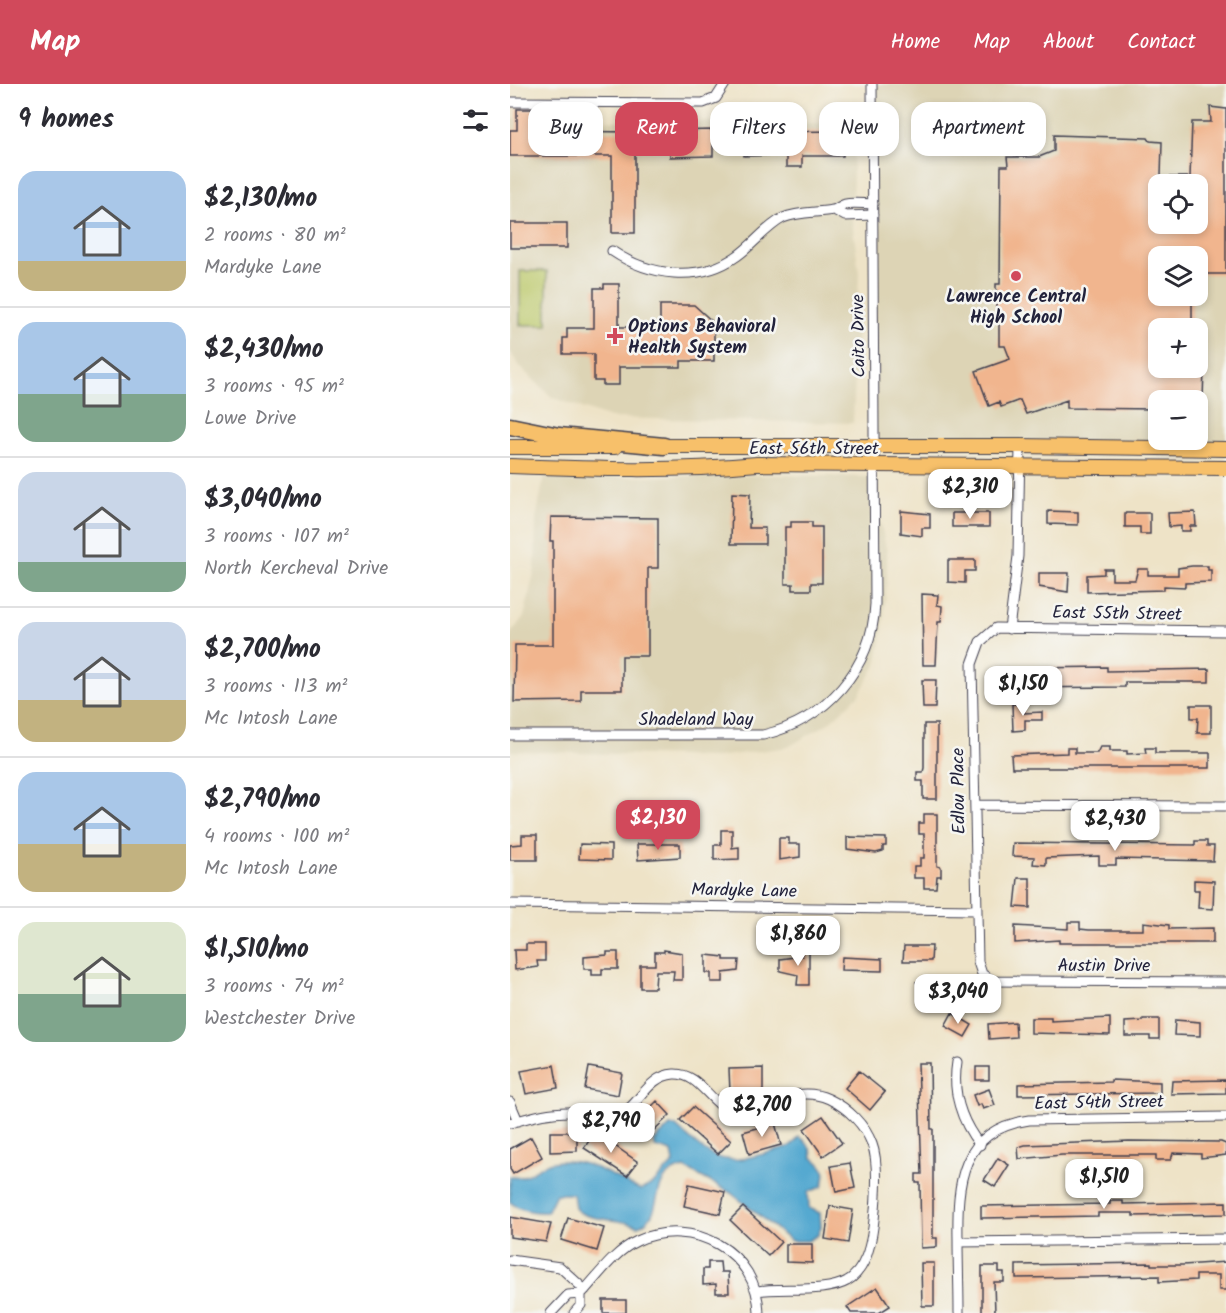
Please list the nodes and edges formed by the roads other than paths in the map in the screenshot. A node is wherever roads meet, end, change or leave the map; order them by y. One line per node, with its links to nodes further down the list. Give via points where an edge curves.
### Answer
1 (725, 84): 3 (street, via 717,98 703,104)
2 (872, 84): 4 (street, Caito Drive)
3 (510, 102)
4 (873, 204): 5 (street, via 845,204); 6 (street, Caito Drive)
5 (834, 210): 6 (street, via 845,216); 7 (street, via 784,218 738,256 701,272 658,271 633,264)
6 (873, 215): 13 (street, Caito Drive)
7 (612, 251)
8 (510, 426): 9 (highway, via 578,439)
9 (664, 446): 11 (main road, East 56th Street); 13 (main road, East 56th Street)
10 (1020, 446): 12 (main road, East 56th Street); 13 (main road, East 56th Street); 15 (street)
11 (510, 447)
12 (1226, 449)
13 (876, 456): 14 (main road, East 56th Street, via 680,469); 15 (main road, East 56th Street); 19 (street, Shadeland Way, via 872,628 855,671 819,711 786,728 754,736)
14 (510, 466)
15 (1019, 468): 16 (main road, East 56th Street); 17 (street, via 1018,556)
16 (1226, 468)
17 (1009, 628): 18 (street, East 55th Street); 20 (street, Edlou Place, via 996,628 984,636 972,661)
18 (1226, 631)
19 (510, 735)
20 (975, 805): 21 (street); 23 (street, Edlou Place)
21 (1226, 806)
22 (510, 904): 23 (street, Mardyke Lane)
23 (977, 910): 24 (street, Edlou Place, via 978,962)
24 (984, 976): 25 (street, Austin Drive, via 993,981)
25 (1226, 982)
26 (957, 1062): 30 (street, via 955,1085 960,1108 966,1126)
27 (510, 1102): 29 (street)
28 (1226, 1117): 30 (street, East 54th Street, via 1029,1120 1007,1126)
29 (514, 1122): 34 (street, via 559,1112 616,1117 656,1080 674,1074 695,1081 722,1106 736,1113 760,1110 798,1094 820,1096 841,1106 861,1124 874,1150 873,1214 865,1260 854,1276 837,1286)
30 (980, 1145): 32 (street, via 958,1185)
31 (1226, 1239): 32 (street)
32 (958, 1242): 39 (street)
33 (510, 1260): 35 (street, via 560,1267)
34 (757, 1291): 35 (street, via 746,1269 725,1247 700,1235 668,1232 646,1237 626,1248); 38 (street)
35 (583, 1292): 36 (street, via 568,1295); 37 (street, via 581,1305)
36 (551, 1313)
37 (574, 1313)
38 (759, 1313)
39 (959, 1313)

